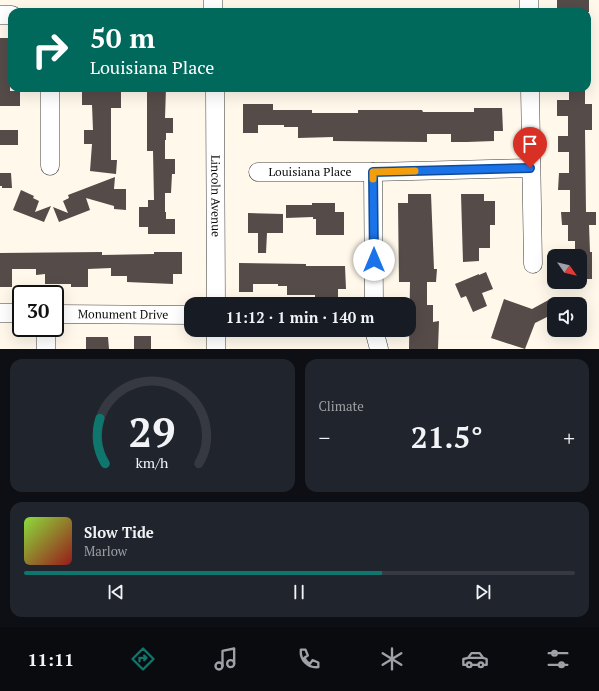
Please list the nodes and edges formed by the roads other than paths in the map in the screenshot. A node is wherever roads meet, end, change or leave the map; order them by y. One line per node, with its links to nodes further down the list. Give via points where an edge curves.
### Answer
1 (50, 92): 4 (street)
2 (214, 92): 9 (street, Lincoln Avenue)
3 (530, 92): 5 (street)
4 (50, 166)
5 (530, 168): 7 (street, Louisiana Place); 8 (street)
6 (258, 172): 7 (street, Louisiana Place)
7 (373, 172): 10 (street)
8 (533, 264)
9 (216, 297)
10 (374, 297)
11 (0, 313): 12 (street)
12 (12, 314)
13 (64, 314): 14 (street, Monument Drive)
14 (184, 315)
15 (46, 337): 18 (street)
16 (216, 337): 19 (street)
17 (376, 337): 20 (street)
18 (46, 349)
19 (216, 349)
20 (379, 349)

